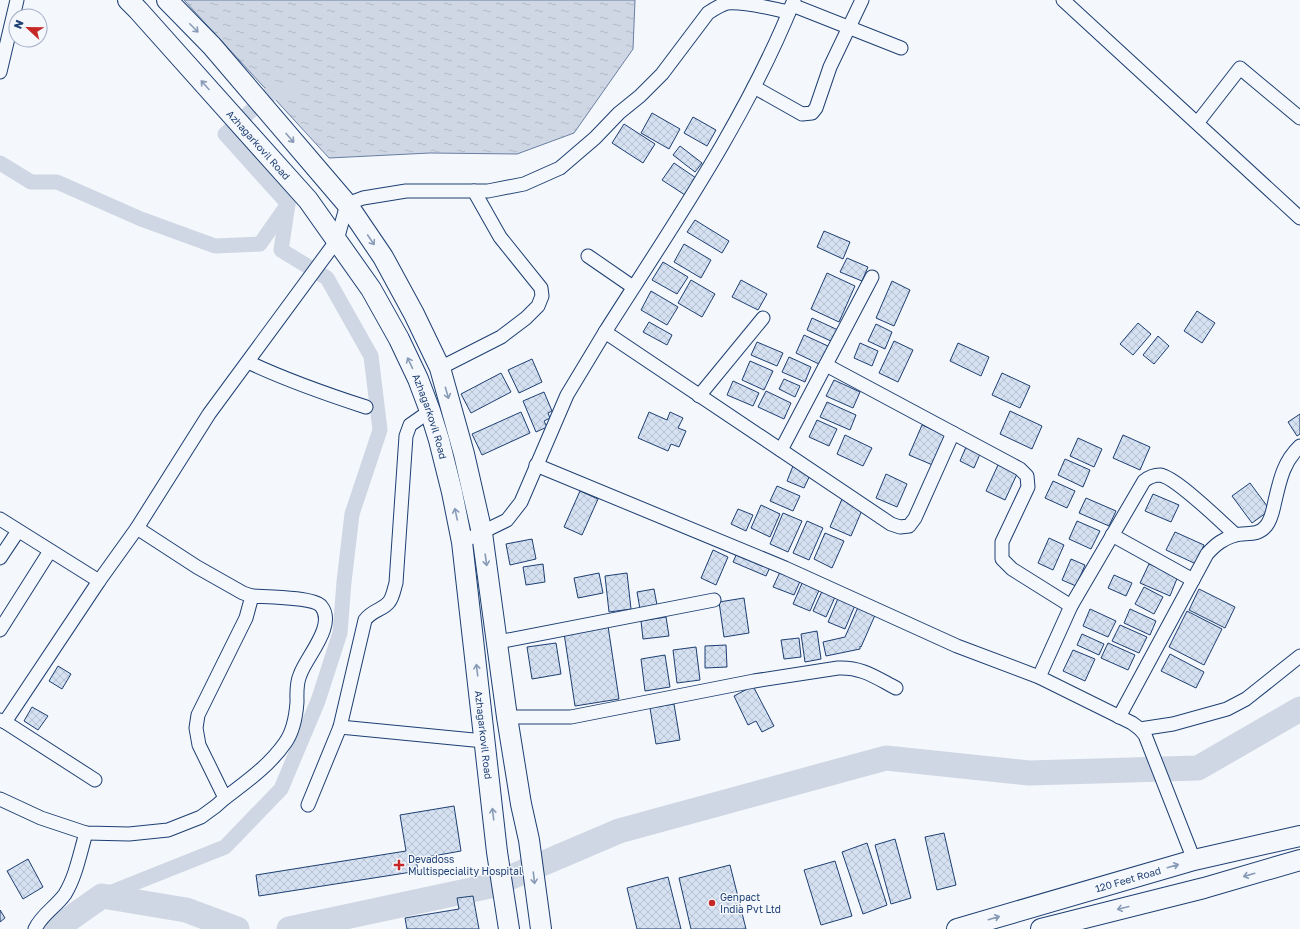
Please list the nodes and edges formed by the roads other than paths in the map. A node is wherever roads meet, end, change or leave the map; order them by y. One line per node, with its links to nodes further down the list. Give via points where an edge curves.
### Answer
1 (18, 0): 10 (street)
2 (128, 0): 17 (main road, Azhagarkovil Road, one-way to 2, via 308,200)
3 (166, 0): 15 (main road, one-way to 15, via 212,46)
4 (862, 0): 8 (street)
5 (1063, 0): 13 (street)
6 (736, 1): 7 (street); 14 (street, via 708,13 662,74 560,168 524,184)
7 (792, 6): 8 (street); 11 (street)
8 (849, 27): 9 (street); 11 (street, via 812,113 802,114)
9 (901, 48)
10 (0, 72)
11 (754, 87): 20 (street, via 704,177)
12 (1300, 118): 13 (street, via 1240,68)
13 (1198, 122): 16 (street)
14 (474, 191): 15 (street, via 406,191 363,198); 25 (street, via 500,237 541,288 542,296 538,306 526,318 501,337)
15 (347, 204): 17 (street); 25 (main road, one-way to 25, via 383,258)
16 (1300, 218)
17 (337, 240): 23 (street); 28 (main road, Azhagarkovil Road, one-way to 17, via 399,339 371,289)
18 (588, 256): 20 (street)
19 (872, 277): 24 (street)
20 (633, 288): 22 (street)
21 (762, 318): 26 (street)
22 (605, 332): 26 (street); 32 (street, via 567,395)
23 (248, 362): 27 (street, via 280,377); 34 (street, via 209,414)
24 (826, 365): 29 (street); 31 (street)
25 (440, 368): 36 (main road, one-way to 36, via 464,454)
26 (700, 396): 31 (street)
27 (366, 407)
28 (430, 411): 39 (main road, Azhagarkovil Road, one-way to 28, via 452,492); 55 (street, via 407,430 396,583 388,603 365,620)
29 (953, 433): 31 (street, via 915,518 909,526 900,527 891,524); 46 (street, via 1020,469 1027,476 1028,488 1002,542 1002,559 1012,569)
30 (1300, 446): 38 (street, via 1292,454 1282,474 1272,517 1266,526 1258,533)
31 (781, 450)
32 (536, 466): 36 (street, via 521,502 507,520); 50 (street, via 785,568 957,646)
33 (0, 519): 35 (street)
34 (137, 528): 43 (street); 44 (street, via 197,567)
35 (18, 531): 40 (street); 41 (street)
36 (482, 533): 39 (street); 48 (main road, one-way to 48)
37 (1112, 535): 38 (street, via 1144,481 1149,476 1161,475 1175,482); 42 (street); 46 (street)
38 (1236, 535): 42 (street, via 1216,544 1207,554)
39 (462, 542): 57 (main road, Azhagarkovil Road, one-way to 39)
40 (50, 551): 43 (street); 47 (street)
41 (0, 558)
42 (1193, 580): 53 (street)
43 (99, 581): 54 (street)
44 (252, 596): 59 (street, via 246,618 198,715 196,728 199,745); 59 (street, via 313,602 320,605 325,616 324,626 320,640 297,684 293,728 286,743 262,769)
45 (714, 600): 48 (street)
46 (1071, 606): 50 (street)
47 (0, 630)
48 (498, 642): 52 (main road)
49 (1300, 656): 56 (street, via 1246,699 1227,709)
50 (1039, 677): 53 (street)
51 (896, 688): 52 (street, via 866,672 838,668 754,681 571,717)
52 (507, 717): 70 (main road, one-way to 70, via 529,840)
53 (1119, 717): 56 (street)
54 (2, 721): 58 (street)
55 (340, 728): 57 (street); 61 (street)
56 (1143, 732): 65 (street)
57 (484, 741): 69 (main road, Azhagarkovil Road, one-way to 57)
58 (95, 780)
59 (225, 798): 62 (street, via 201,817 168,830 129,834)
60 (0, 799): 62 (street, via 42,818)
61 (308, 805)
62 (86, 832): 68 (street, via 71,881 64,894 42,917)
63 (1300, 836): 64 (main road, 120 Feet Road)
64 (1271, 842): 65 (main road, 120 Feet Road); 67 (main road)
65 (1194, 860): 71 (main road, 120 Feet Road, one-way to 65)
66 (1300, 860): 67 (main road)
67 (1277, 867): 72 (main road, one-way to 72)
68 (35, 929)
69 (509, 929)
70 (541, 929)
71 (957, 929)
72 (1041, 929)

